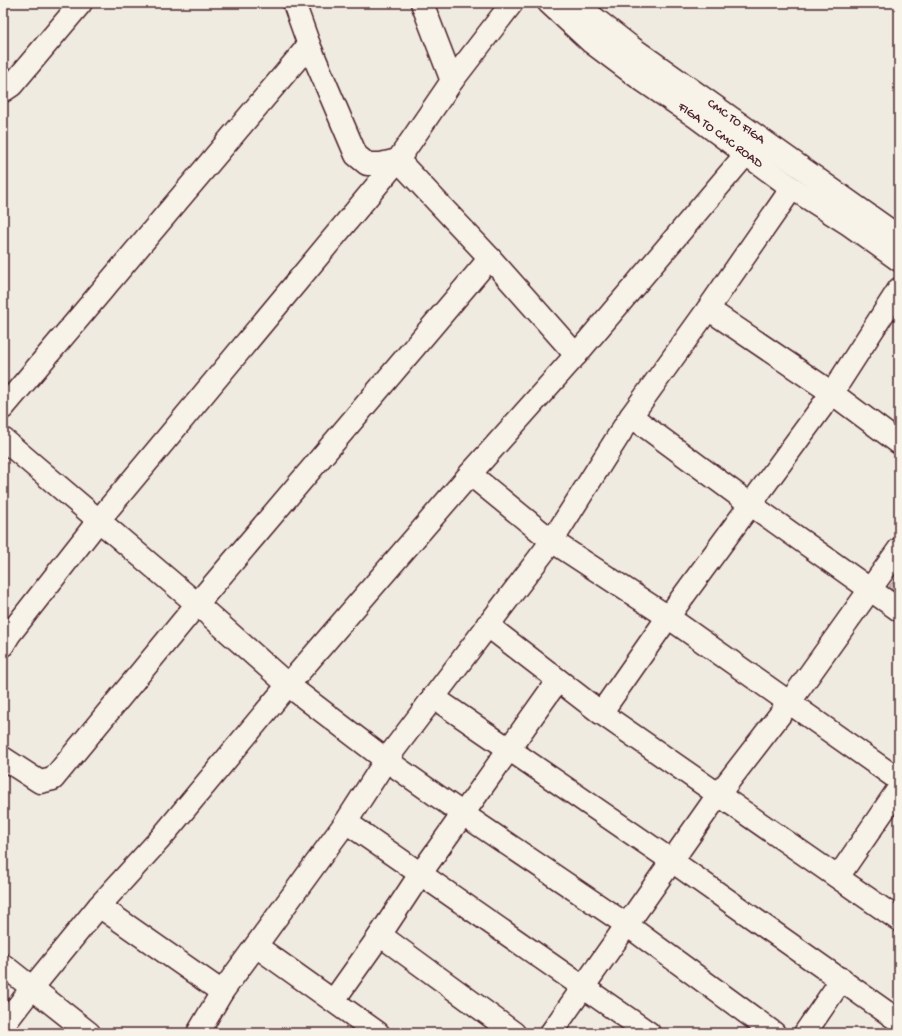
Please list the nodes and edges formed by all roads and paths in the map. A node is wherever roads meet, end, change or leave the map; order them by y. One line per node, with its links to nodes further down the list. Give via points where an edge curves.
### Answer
1 (80, 3): 9 (street, via 12,85)
2 (294, 3): 7 (street)
3 (422, 3): 8 (street)
4 (512, 3): 8 (street)
5 (549, 3): 10 (street, FIGA TO CMC ROAD, via 591,42)
6 (575, 3): 13 (street, CMC TO FIGA, via 637,52)
7 (310, 45): 11 (street, via 356,155 367,164); 20 (street)
8 (452, 81): 11 (street)
9 (3, 91)
10 (746, 154): 12 (street, FIGA TO CMC ROAD); 18 (street)
11 (398, 160): 14 (street); 26 (street)
12 (792, 188): 15 (street, FIGA TO CMC ROAD); 17 (street)
13 (899, 237)
14 (490, 258): 18 (street); 30 (street)
15 (899, 260)
16 (899, 289): 19 (street)
17 (708, 309): 19 (street); 21 (street)
18 (576, 355): 24 (street)
19 (832, 393): 23 (street); 25 (street)
20 (3, 408)
21 (631, 416): 25 (street); 27 (street)
22 (3, 439): 26 (street)
23 (899, 442)
24 (470, 474): 27 (street); 36 (street)
25 (750, 504): 29 (street); 32 (street)
26 (99, 520): 30 (street); 34 (street)
27 (552, 541): 32 (street); 33 (street)
28 (899, 549): 29 (street)
29 (871, 589): 31 (street); 38 (street)
30 (197, 604): 36 (street); 41 (street, via 52,779 40,782)
31 (899, 610)
32 (668, 617): 38 (street); 39 (street)
33 (487, 625): 35 (street); 37 (street)
34 (3, 645)
35 (558, 680): 39 (street); 40 (street)
36 (288, 685): 42 (street); 51 (street, via 160,839)
37 (433, 697): 40 (street); 42 (street)
38 (789, 703): 43 (street); 45 (street)
39 (601, 713): 45 (street)
40 (510, 749): 46 (street); 48 (street)
41 (3, 758)
42 (386, 760): 46 (street); 47 (street)
43 (899, 780)
44 (899, 788): 50 (street)
45 (718, 795): 48 (street); 50 (street)
46 (463, 814): 49 (street); 53 (street)
47 (346, 822): 49 (street); 55 (street)
48 (672, 861): 53 (street); 57 (street)
49 (421, 873): 54 (street); 58 (street)
50 (838, 877): 52 (street)
51 (99, 906): 59 (street); 60 (street)
52 (899, 920)
53 (627, 925): 58 (street); 70 (street)
54 (380, 935): 61 (street); 67 (street)
55 (256, 946): 60 (street); 61 (street)
56 (3, 965): 59 (street)
57 (842, 979): 62 (street); 71 (street)
58 (584, 987): 68 (street); 69 (street)
59 (32, 988): 63 (street); 64 (street)
60 (222, 992): 65 (street)
61 (334, 1000): 66 (street)
62 (899, 1021)
63 (3, 1026)
64 (88, 1033)
65 (198, 1033)
66 (378, 1033)
67 (514, 1033)
68 (551, 1033)
69 (649, 1033)
70 (774, 1033)
71 (805, 1033)

